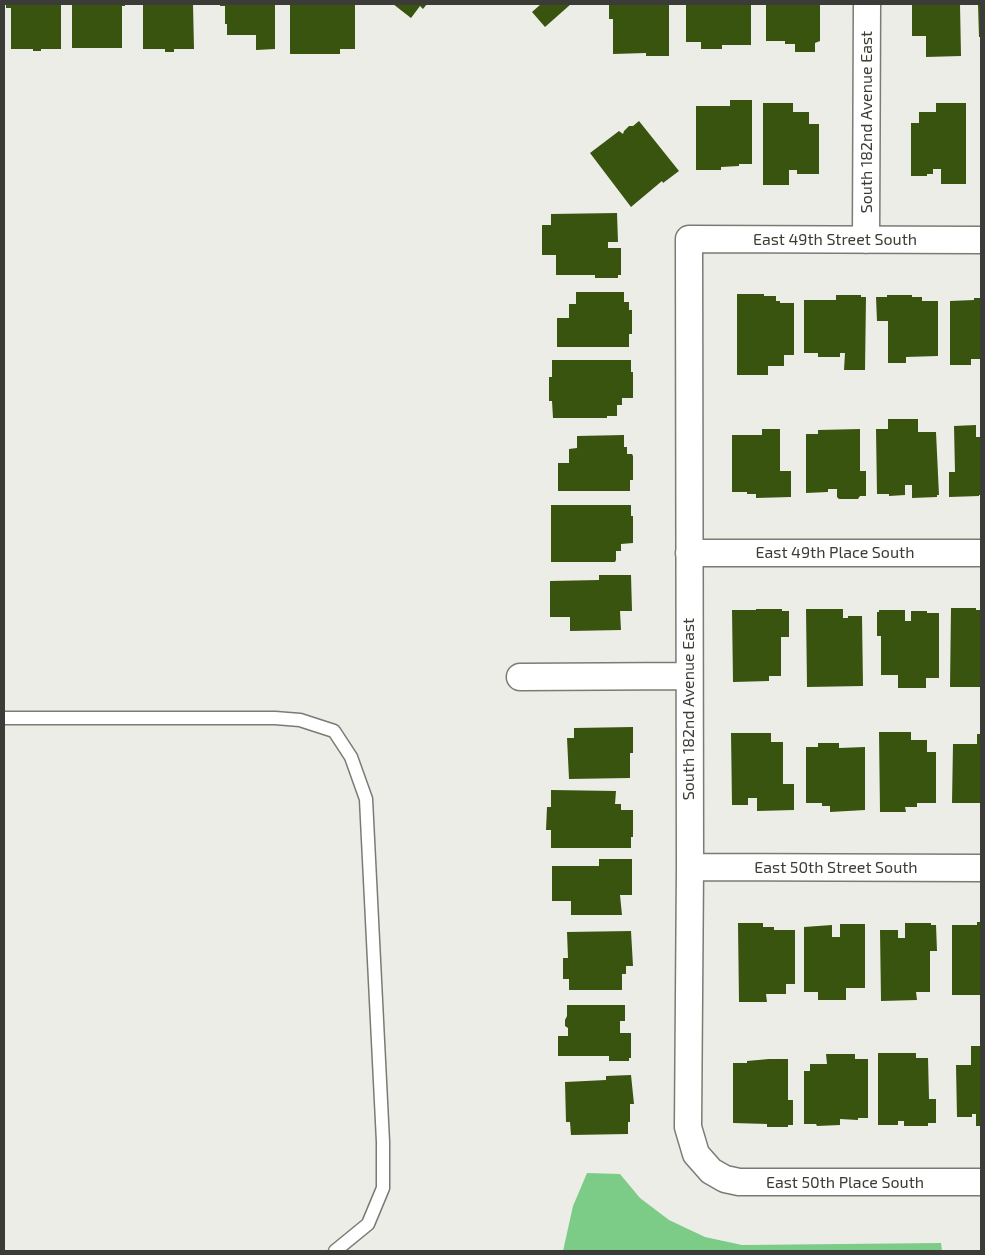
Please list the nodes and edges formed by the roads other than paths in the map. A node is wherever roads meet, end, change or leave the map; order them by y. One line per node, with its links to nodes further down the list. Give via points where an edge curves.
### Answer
1 (867, 4): 3 (street, South 182nd Avenue East)
2 (689, 239): 3 (street, East 49th Street South); 5 (street, South 182nd Avenue East)
3 (866, 240): 4 (street, East 49th Street South)
4 (981, 240)
5 (689, 553): 6 (street, East 49th Place South); 7 (street, South 182nd Avenue East)
6 (981, 553)
7 (689, 676): 8 (street); 10 (street, South 182nd Avenue East)
8 (520, 677)
9 (4, 718): 14 (lane, via 300,720 334,731 351,757 366,799 383,1188 368,1224)
10 (690, 868): 11 (street, East 50th Street South); 12 (street, South 182nd Avenue East, via 688,1127 696,1154)
11 (981, 868)
12 (711, 1171): 13 (street, East 50th Place South, via 725,1180 752,1183)
13 (981, 1182)
14 (334, 1251)

